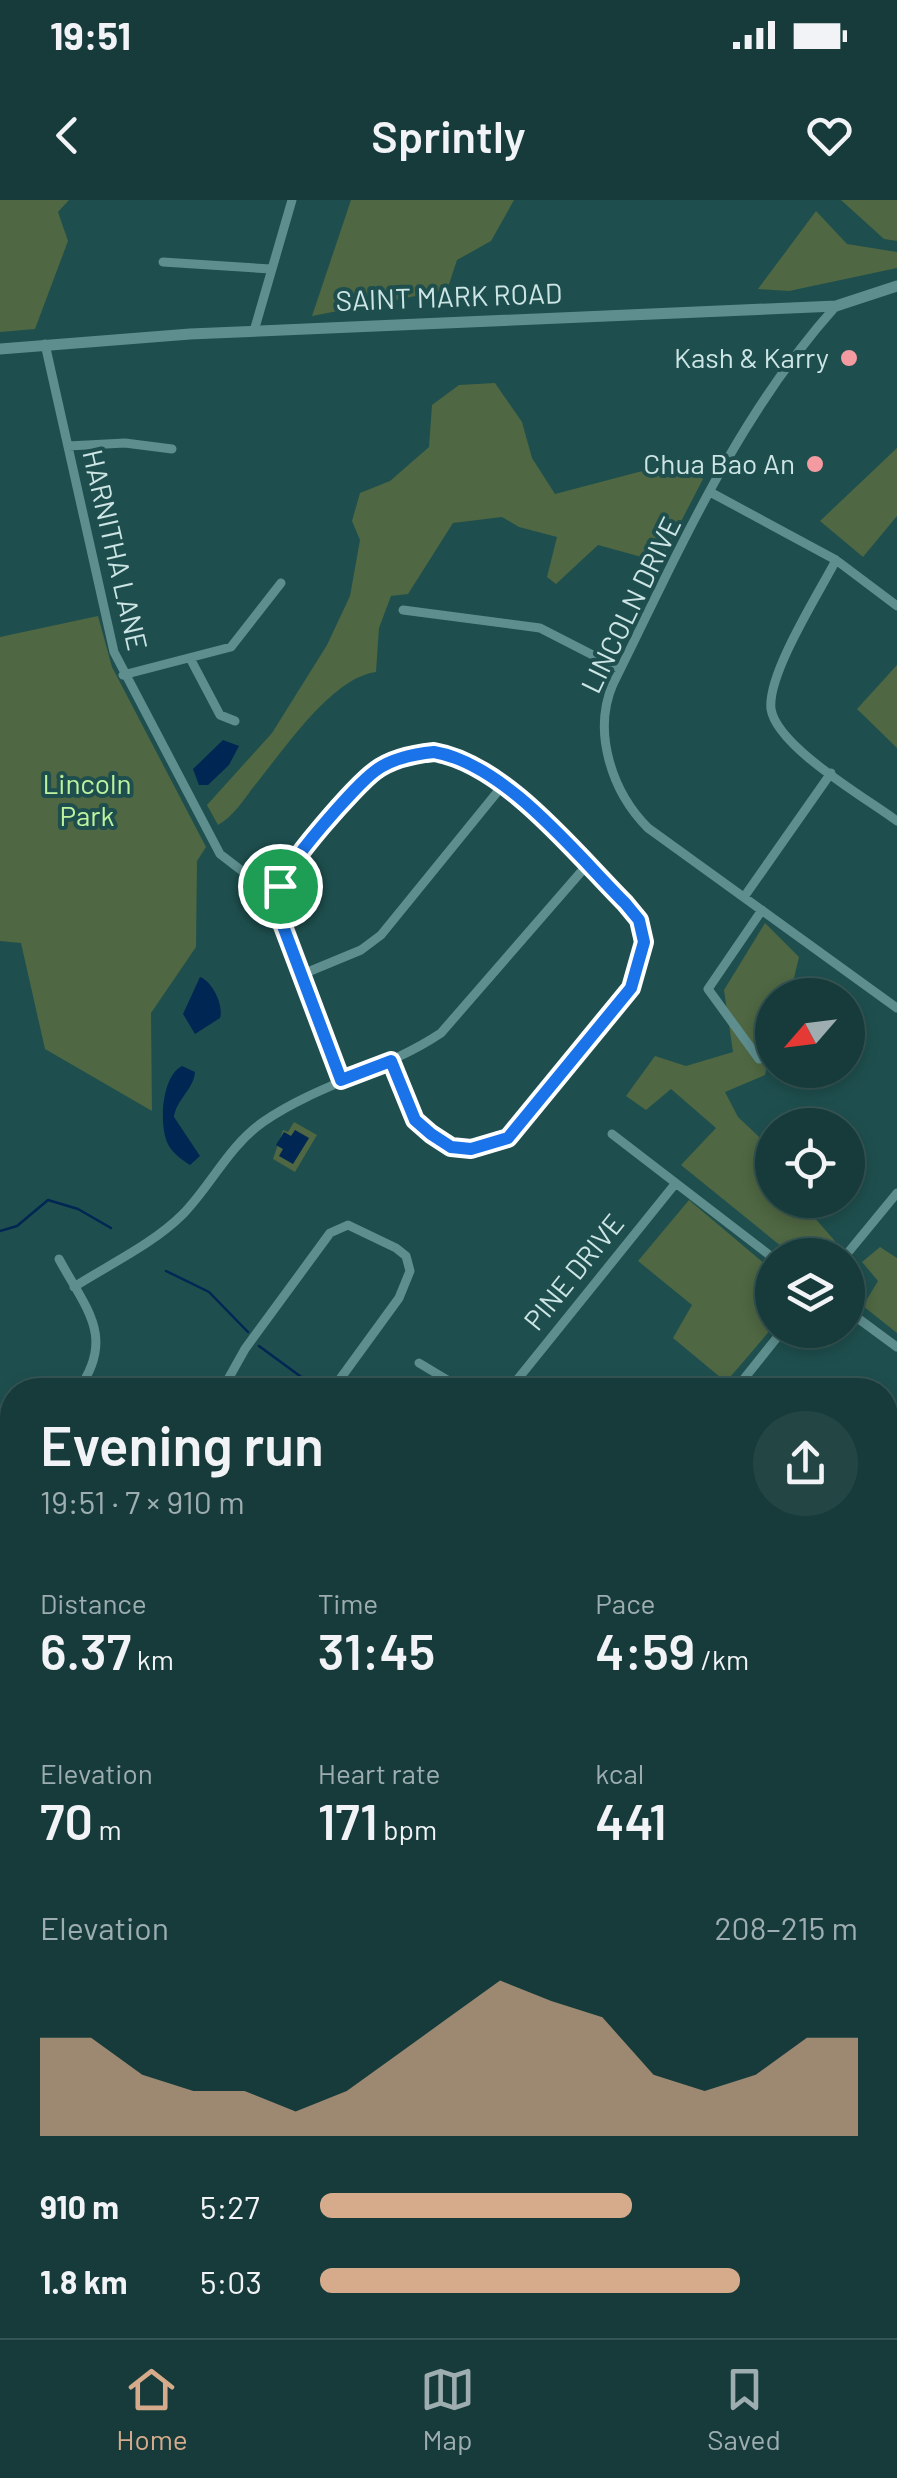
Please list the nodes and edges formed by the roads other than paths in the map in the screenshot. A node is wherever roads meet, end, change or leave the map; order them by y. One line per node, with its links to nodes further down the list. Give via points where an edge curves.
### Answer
1 (292, 200): 3 (street)
2 (163, 262): 3 (street)
3 (272, 269): 6 (street)
4 (897, 286): 5 (street, SAINT MARK ROAD)
5 (836, 306): 6 (street, SAINT MARK ROAD); 11 (street, LINCOLN DRIVE, via 757,406)
6 (254, 331): 7 (street, SAINT MARK ROAD)
7 (45, 344): 8 (street, SAINT MARK ROAD); 9 (street, HARNITHA LANE)
8 (0, 349)
9 (68, 446): 10 (street); 18 (street, HARNITHA LANE, via 106,627)
10 (172, 449)
11 (710, 492): 12 (street); 17 (street, LINCOLN DRIVE)
12 (836, 560): 14 (street); 20 (street, via 776,679 771,705 786,738)
13 (282, 583): 16 (street, via 231,647)
14 (897, 606)
15 (403, 610): 17 (street, via 532,626)
16 (191, 660): 18 (street); 19 (street, via 220,714)
17 (620, 669): 25 (street, LINCOLN DRIVE, via 604,708 604,735 627,801 648,828)
18 (123, 675): 24 (street, HARNITHA LANE, via 212,844 246,874)
19 (234, 722)
20 (831, 773): 22 (street); 25 (street)
21 (503, 786): 23 (street); 24 (street, via 461,756 434,752 390,762 349,794); 27 (street, via 381,934)
22 (897, 821)
23 (587, 866): 30 (street, via 459,1016); 30 (street, via 639,920 640,964 631,988 508,1138 471,1149 451,1147 431,1134 415,1120)
24 (280, 886): 27 (street, via 283,926)
25 (744, 896): 26 (street, LINCOLN DRIVE)
26 (762, 910): 28 (street, LINCOLN DRIVE); 29 (street, via 708,989)
27 (304, 974): 31 (street)
28 (897, 1008)
29 (755, 1054)
30 (391, 1061): 31 (street)
31 (341, 1080): 38 (street, via 259,1125 232,1148 168,1228)
32 (612, 1134): 33 (street)
33 (675, 1184): 36 (street); 47 (street, PINE DRIVE)
34 (897, 1194): 35 (street)
35 (860, 1238)
36 (755, 1244)
37 (59, 1259): 38 (street)
38 (74, 1287): 43 (street, via 98,1338 99,1353)
39 (865, 1323): 40 (street)
40 (897, 1347)
41 (769, 1348): 48 (street)
42 (419, 1363): 46 (street)
43 (85, 1378)
44 (229, 1378): 45 (street, via 330,1233 348,1224 396,1248 410,1271 399,1298)
45 (341, 1378)
46 (444, 1378)
47 (520, 1378)
48 (745, 1378)

